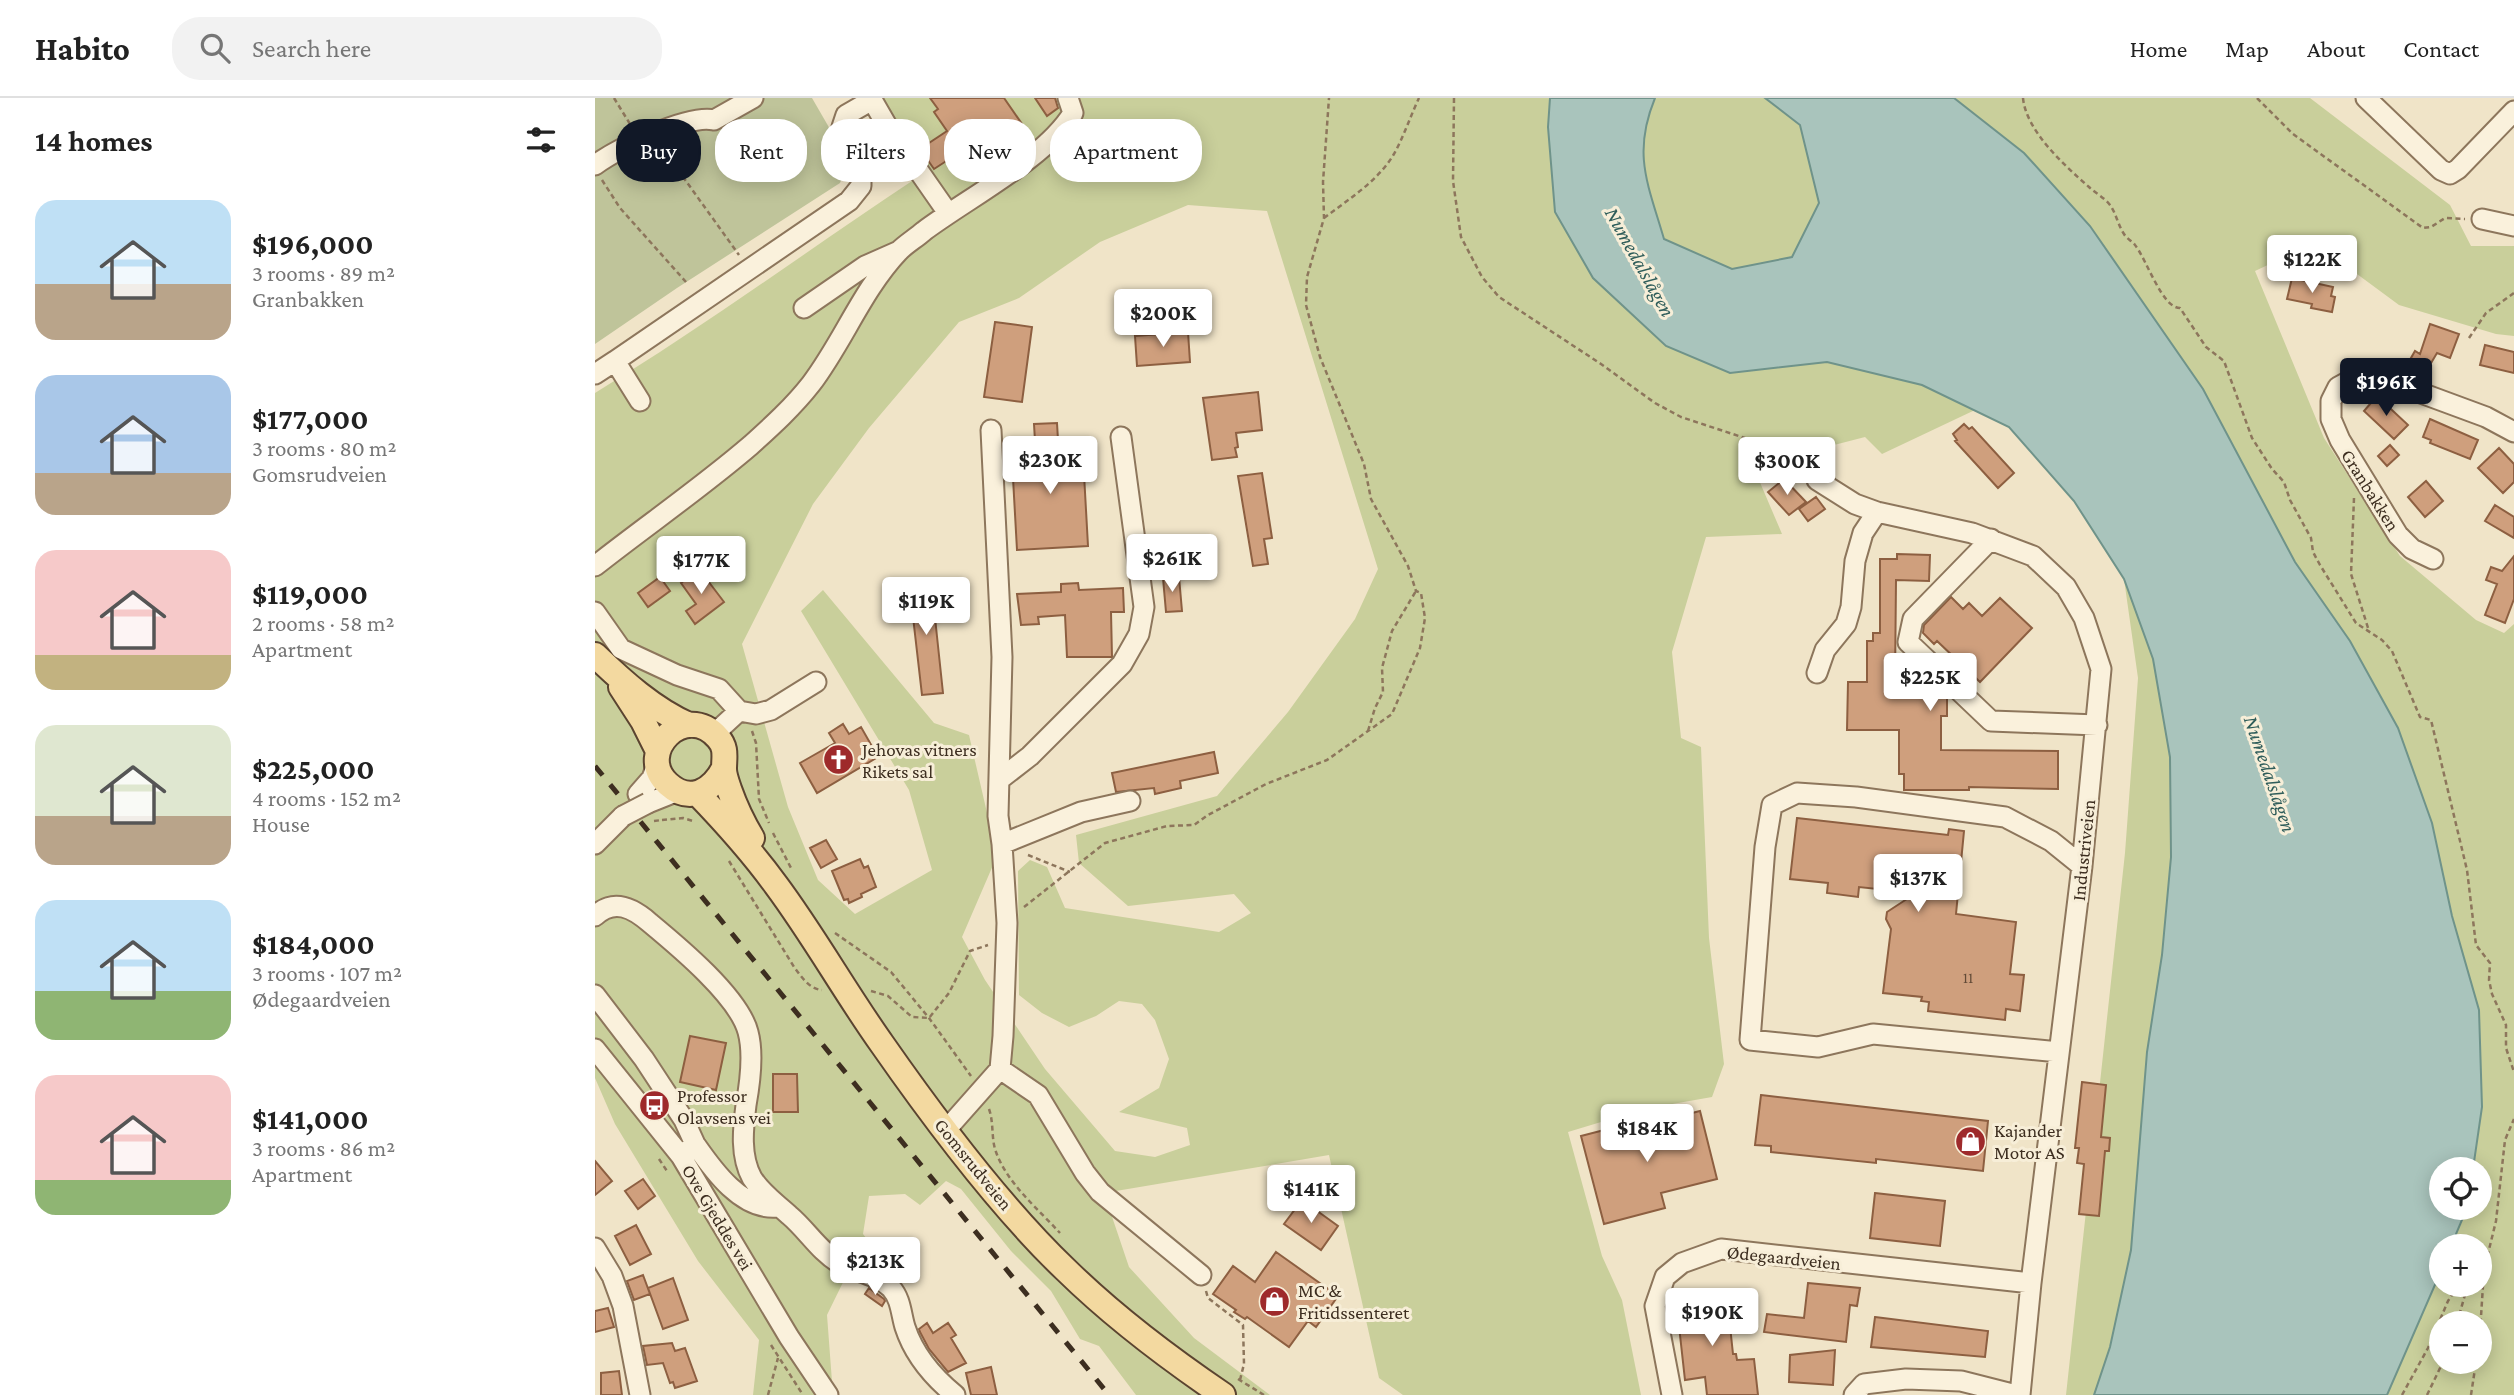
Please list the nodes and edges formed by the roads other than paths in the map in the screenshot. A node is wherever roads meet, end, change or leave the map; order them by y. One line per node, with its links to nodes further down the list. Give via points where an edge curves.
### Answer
1 (753, 98): 6 (street, via 714,120 673,125 610,154)
2 (1068, 98): 7 (street, via 1073,113 1054,136 1032,157)
3 (2366, 98): 5 (street, via 2450,174)
4 (872, 99): 7 (street); 12 (street, via 846,115 842,127 861,169 861,186 849,201)
5 (2514, 111)
6 (598, 171)
7 (948, 213): 10 (street)
8 (2481, 219): 9 (street)
9 (2514, 226)
10 (900, 251): 11 (street, via 865,266); 22 (street, via 863,300 812,383 781,419 683,502)
11 (804, 308)
12 (615, 361): 13 (street); 14 (street)
13 (595, 374)
14 (640, 401)
15 (991, 430): 33 (street, via 1002,657)
16 (2514, 432): 21 (street, Granbakken, via 2375,376 2360,375 2337,387 2331,419 2358,470 2398,535 2412,550)
17 (1121, 437): 33 (street, via 1144,607 1139,634 1122,664 1030,756)
18 (1817, 480): 19 (street, Industriveien)
19 (1877, 512): 20 (street, Industriveien); 25 (street, via 1863,533 1855,561 1846,624 1825,650)
20 (1991, 539): 29 (street, Industriveien, via 2033,556 2066,587 2084,618 2101,669); 29 (street, via 1913,619 1908,642 1991,721)
21 (2433, 559)
22 (595, 565)
23 (595, 612): 27 (street, via 621,649 719,688)
24 (603, 664): 28 (main road); 31 (main road, via 643,721)
25 (1817, 673)
26 (816, 682): 27 (street, via 771,710 756,714)
27 (739, 710): 30 (street)
28 (689, 725): 30 (main road); 31 (main road, via 676,728 663,739)
29 (2097, 725): 39 (street, Industriveien)
30 (714, 734): 32 (main road, via 723,747)
31 (658, 757): 34 (main road, via 664,780); 35 (street)
32 (724, 768): 34 (main road, via 714,785); 40 (main road, Gomsrudveien, via 737,810)
33 (999, 780): 38 (street)
34 (687, 792): 35 (street); 40 (main road, Gomsrudveien)
35 (643, 798): 37 (street, bridge)
36 (1130, 801): 38 (street, via 1074,814)
37 (595, 844)
38 (1002, 844): 45 (street, via 1006,931)
39 (2082, 866): 44 (street, Industriveien); 44 (street, via 2051,841 2005,817 1797,793 1772,805 1765,847 1750,1040 1818,1046 1873,1034)
40 (784, 878): 46 (main road, Gomsrudveien, via 882,1044)
41 (595, 916): 48 (street, via 617,905 636,911 737,1007 750,1046 745,1158 760,1189)
42 (595, 995): 47 (street, via 684,1120)
43 (595, 1049): 47 (street, Ove Gjeddes vei)
44 (2059, 1052): 51 (street, Industriveien)
45 (1000, 1069): 46 (street); 50 (street, via 1038,1095 1100,1192)
46 (946, 1130): 52 (main road, Gomsrudveien, via 994,1191 1109,1310 1157,1349)
47 (688, 1150): 48 (street, via 737,1192 761,1207); 54 (street, Ove Gjeddes vei, via 722,1222)
48 (778, 1207): 55 (street, via 826,1254 892,1290 913,1347)
49 (595, 1248): 53 (street, via 623,1306)
50 (1201, 1275)
51 (2031, 1283): 56 (street, Ødegaardveien, via 1721,1249 1682,1264 1665,1277 1655,1306); 58 (street, Industriveien)
52 (1231, 1383)
53 (640, 1395)
54 (828, 1395)
55 (955, 1395)
56 (1672, 1395)
57 (1854, 1395): 58 (street, via 1864,1384 1906,1379 1961,1381)
58 (2018, 1395)

